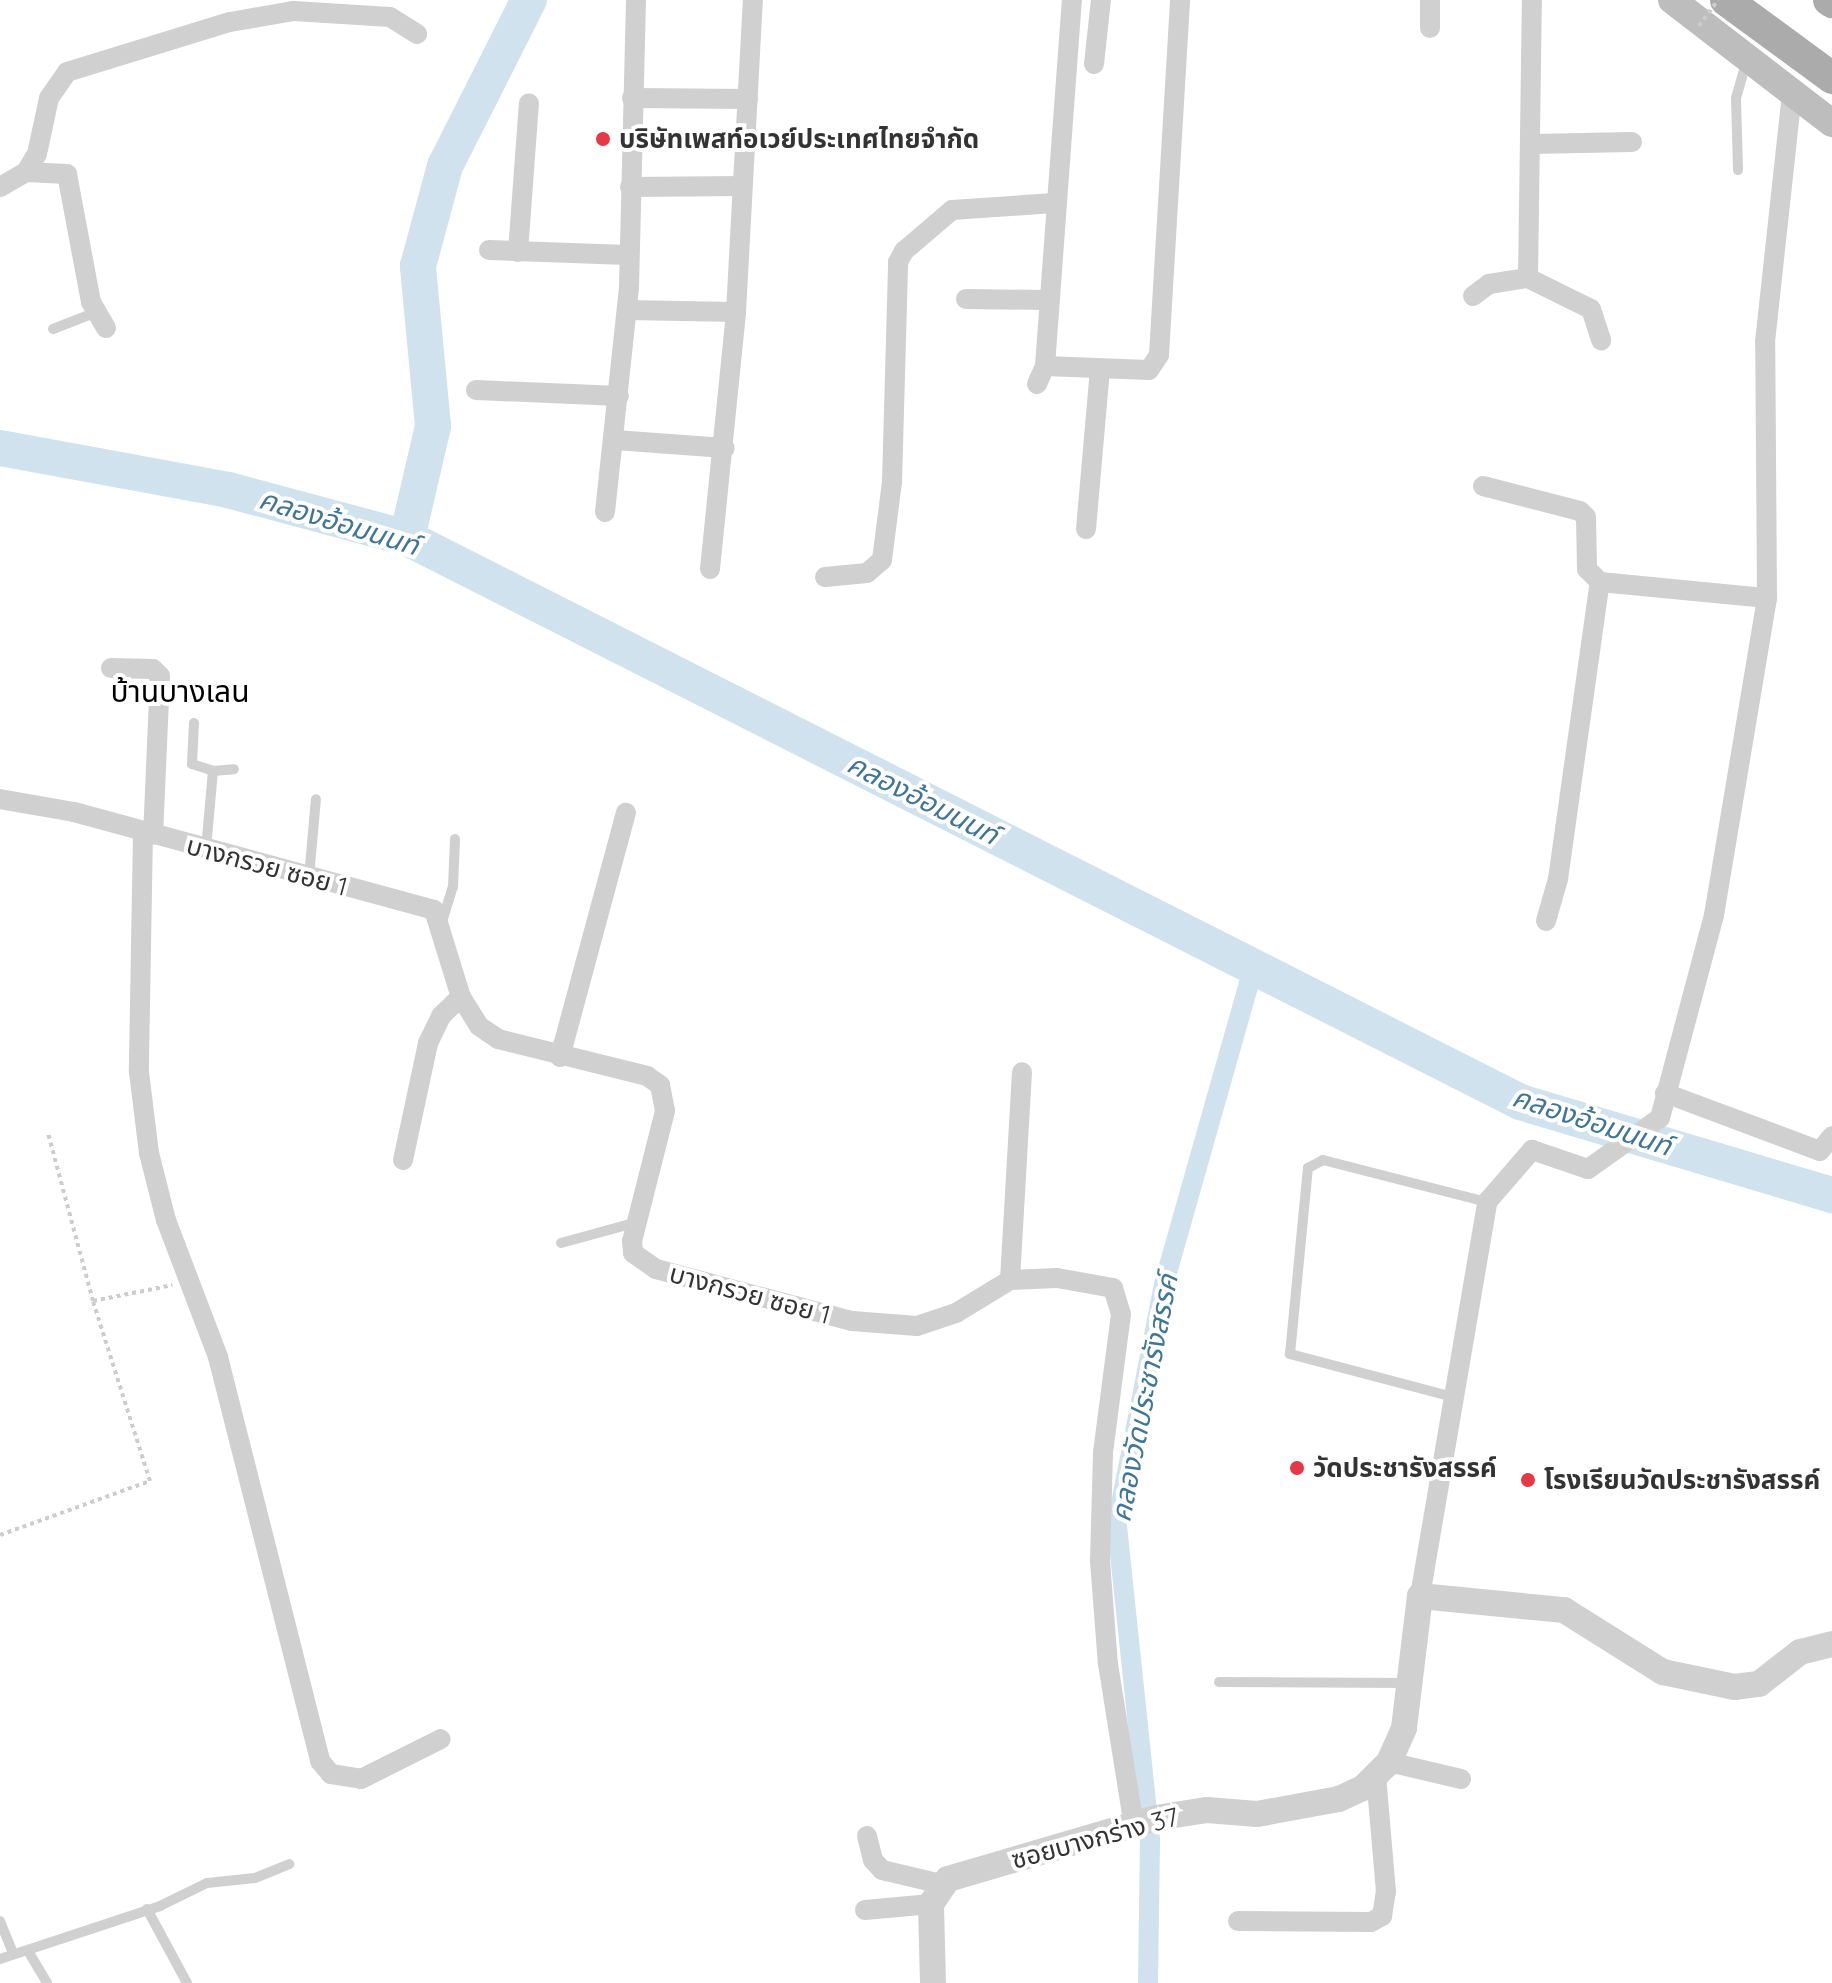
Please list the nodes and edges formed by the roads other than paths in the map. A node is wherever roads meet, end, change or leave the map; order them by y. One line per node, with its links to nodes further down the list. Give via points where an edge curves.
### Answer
1 (636, 0): 16 (street)
2 (753, 0): 17 (street)
3 (1072, 0): 27 (street)
4 (1101, 0): 13 (street)
5 (1180, 0): 40 (street, via 1159,355 1149,370)
6 (1430, 0): 10 (street)
7 (1532, 0): 21 (street)
8 (1672, 0): 12 (main road)
9 (1726, 0): 14 (main road)
10 (1430, 28)
11 (417, 34): 23 (street, via 390,17 294,11 230,22 67,72 49,98 37,154)
12 (1747, 58): 15 (main road); 22 (lane, via 1736,98)
13 (1094, 64)
14 (1832, 78)
15 (1792, 92): 19 (main road); 51 (street, via 1765,342)
16 (632, 98): 17 (street); 26 (street)
17 (748, 99): 24 (street)
18 (529, 103): 29 (street)
19 (1832, 123)
20 (1632, 142): 21 (street)
21 (1532, 144): 31 (street)
22 (1738, 170)
23 (26, 172): 25 (street); 37 (street, via 67,174)
24 (742, 186): 26 (street); 36 (street)
25 (0, 187)
26 (630, 187): 30 (street)
27 (1054, 203): 34 (street); 49 (street, via 952,210 904,251 897,273 895,423 882,560 867,573)
28 (489, 250): 29 (street)
29 (518, 252): 30 (street)
30 (628, 255): 35 (street)
31 (1528, 278): 32 (street, via 1489,284); 39 (street, via 1591,309)
32 (1473, 296)
33 (966, 299): 34 (street)
34 (1046, 300): 40 (street, via 1041,375)
35 (627, 310): 36 (street); 42 (street)
36 (736, 312): 44 (street)
37 (100, 321): 38 (lane)
38 (53, 329)
39 (1601, 340)
40 (1100, 370): 47 (street)
41 (476, 390): 42 (street)
42 (619, 396): 43 (street)
43 (615, 440): 44 (street); 46 (street)
44 (725, 448): 48 (street)
45 (1483, 486): 50 (street, via 1580,511 1586,517 1587,569)
46 (605, 512)
47 (1086, 529)
48 (710, 569)
49 (825, 577)
50 (1600, 582): 51 (street); 63 (street, via 1558,879)
51 (1767, 598): 68 (street, via 1714,915)
52 (111, 668): 59 (street, via 153,669 160,676)
53 (194, 723): 55 (lane, via 192,764)
54 (234, 769): 55 (lane)
55 (213, 771): 61 (lane)
56 (0, 799): 59 (street, บางกรวย ซอย 1, via 74,812)
57 (316, 799): 62 (lane)
58 (626, 813): 66 (street)
59 (148, 834): 61 (street, บางกรวย ซอย 1); 80 (street, via 141,1111 166,1220 218,1357 320,1761 331,1774 361,1779)
60 (455, 839): 64 (lane, via 453,887)
61 (206, 851): 62 (street, บางกรวย ซอย 1)
62 (309, 877): 64 (street, บางกรวย ซอย 1, via 425,904)
63 (1546, 921)
64 (442, 922): 65 (street, บางกรวย ซอย 1)
65 (461, 997): 66 (street, บางกรวย ซอย 1, via 468,1014 498,1039); 70 (street, via 441,1016 428,1043)
66 (560, 1057): 72 (street, บางกรวย ซอย 1, via 647,1076 660,1085 665,1111)
67 (1022, 1072): 74 (street)
68 (1665, 1093): 69 (street, via 1820,1151); 71 (street, via 1660,1118 1588,1169 1532,1150)
69 (1832, 1136)
70 (403, 1160)
71 (1487, 1202): 75 (street); 75 (lane, via 1323,1160 1308,1168 1290,1354)
72 (634, 1223): 73 (lane); 74 (street, บางกรวย ซอย 1, via 633,1253 656,1269 852,1321 936,1323)
73 (561, 1243)
74 (1010, 1280): 83 (street, บางกรวย ซอย 1, via 1035,1277 1102,1284 1113,1288 1121,1303 1103,1453 1100,1561 1108,1664)
75 (1453, 1397): 76 (street)
76 (1420, 1596): 77 (street, via 1564,1610 1663,1672 1734,1687 1759,1684 1800,1652); 79 (street)
77 (1832, 1644)
78 (1219, 1682): 79 (lane)
79 (1410, 1683): 81 (street, via 1404,1728)
80 (441, 1739)
81 (1382, 1769): 82 (street); 83 (street, ซอยบางกร่าง 37, via 1339,1799 1242,1815 1207,1810); 90 (street, via 1382,1916 1371,1922)
82 (1461, 1779)
83 (1142, 1823): 86 (street, ซอยบางกร่าง 37)
84 (867, 1836): 86 (street, via 873,1860 882,1870)
85 (289, 1864): 87 (lane, via 255,1878 207,1883)
86 (936, 1894): 88 (street); 97 (street)
87 (147, 1909): 92 (lane); 96 (lane)
88 (865, 1910)
89 (0, 1921): 91 (lane)
90 (1238, 1921)
91 (2, 1934): 93 (lane)
92 (28, 1951): 93 (lane); 95 (lane)
93 (13, 1954): 94 (lane)
94 (0, 1959)
95 (47, 1983)
96 (187, 1983)
97 (933, 1983)

